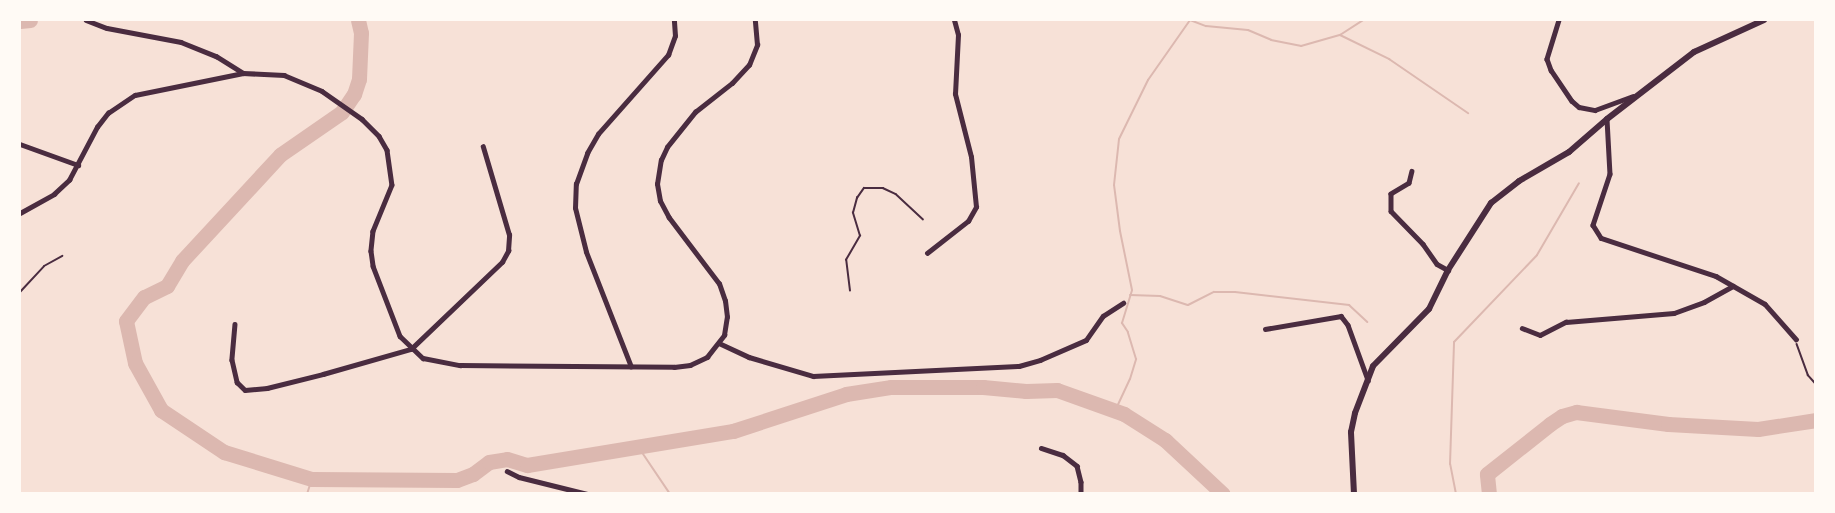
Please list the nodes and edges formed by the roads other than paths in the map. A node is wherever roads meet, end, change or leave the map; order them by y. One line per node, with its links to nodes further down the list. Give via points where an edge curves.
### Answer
1 (674, 20): 27 (street, via 675,36 668,55 598,134 576,184 575,208 586,252)
2 (754, 20): 25 (street, via 756,45 749,65 681,127 664,153 657,184 669,218 719,284 727,317)
3 (954, 20): 15 (street, via 958,35 956,94 971,157 976,207 968,221)
4 (1559, 20): 8 (street, via 1547,59 1572,101 1586,109 1601,109)
5 (1764, 20): 8 (street, via 1694,52)
6 (87, 21): 7 (street, via 181,42 216,56)
7 (243, 73): 12 (street, via 155,89 121,103 97,127); 26 (street, via 284,75 322,91 379,136 387,150 392,175 370,251 391,317)
8 (1646, 89): 9 (street)
9 (1607, 119): 17 (street, via 1569,152 1505,191 1491,204); 18 (street, via 1610,174 1594,218 1595,231 1608,242 1703,271)
10 (20, 144): 12 (street)
11 (483, 147): 26 (street, via 509,235 508,252)
12 (78, 165): 14 (street, via 54,194)
13 (1412, 171): 17 (street, via 1409,183 1391,194 1391,211 1437,264)
14 (20, 213)
15 (927, 253)
16 (62, 256): 19 (lane, via 44,266)
17 (1448, 270): 28 (street, via 1429,309 1382,355)
18 (1733, 286): 23 (street, via 1674,313 1566,322 1540,335); 24 (street, via 1765,304)
19 (20, 292)
20 (1124, 303): 25 (street, via 1103,316 1086,340 1019,366 813,376 748,357)
21 (235, 324): 26 (street, via 232,360 237,382 246,390)
22 (1265, 328): 28 (street, via 1341,316)
23 (1522, 328)
24 (1796, 339)
25 (719, 343): 27 (street, via 707,357 690,365)
26 (411, 349): 27 (street, via 423,358 460,365)
27 (631, 367)
28 (1368, 380): 33 (street, via 1352,432)
29 (1041, 448): 32 (street, via 1062,455 1077,466)
30 (507, 471): 31 (street)
31 (586, 494)
32 (1080, 494)
33 (1354, 494)

